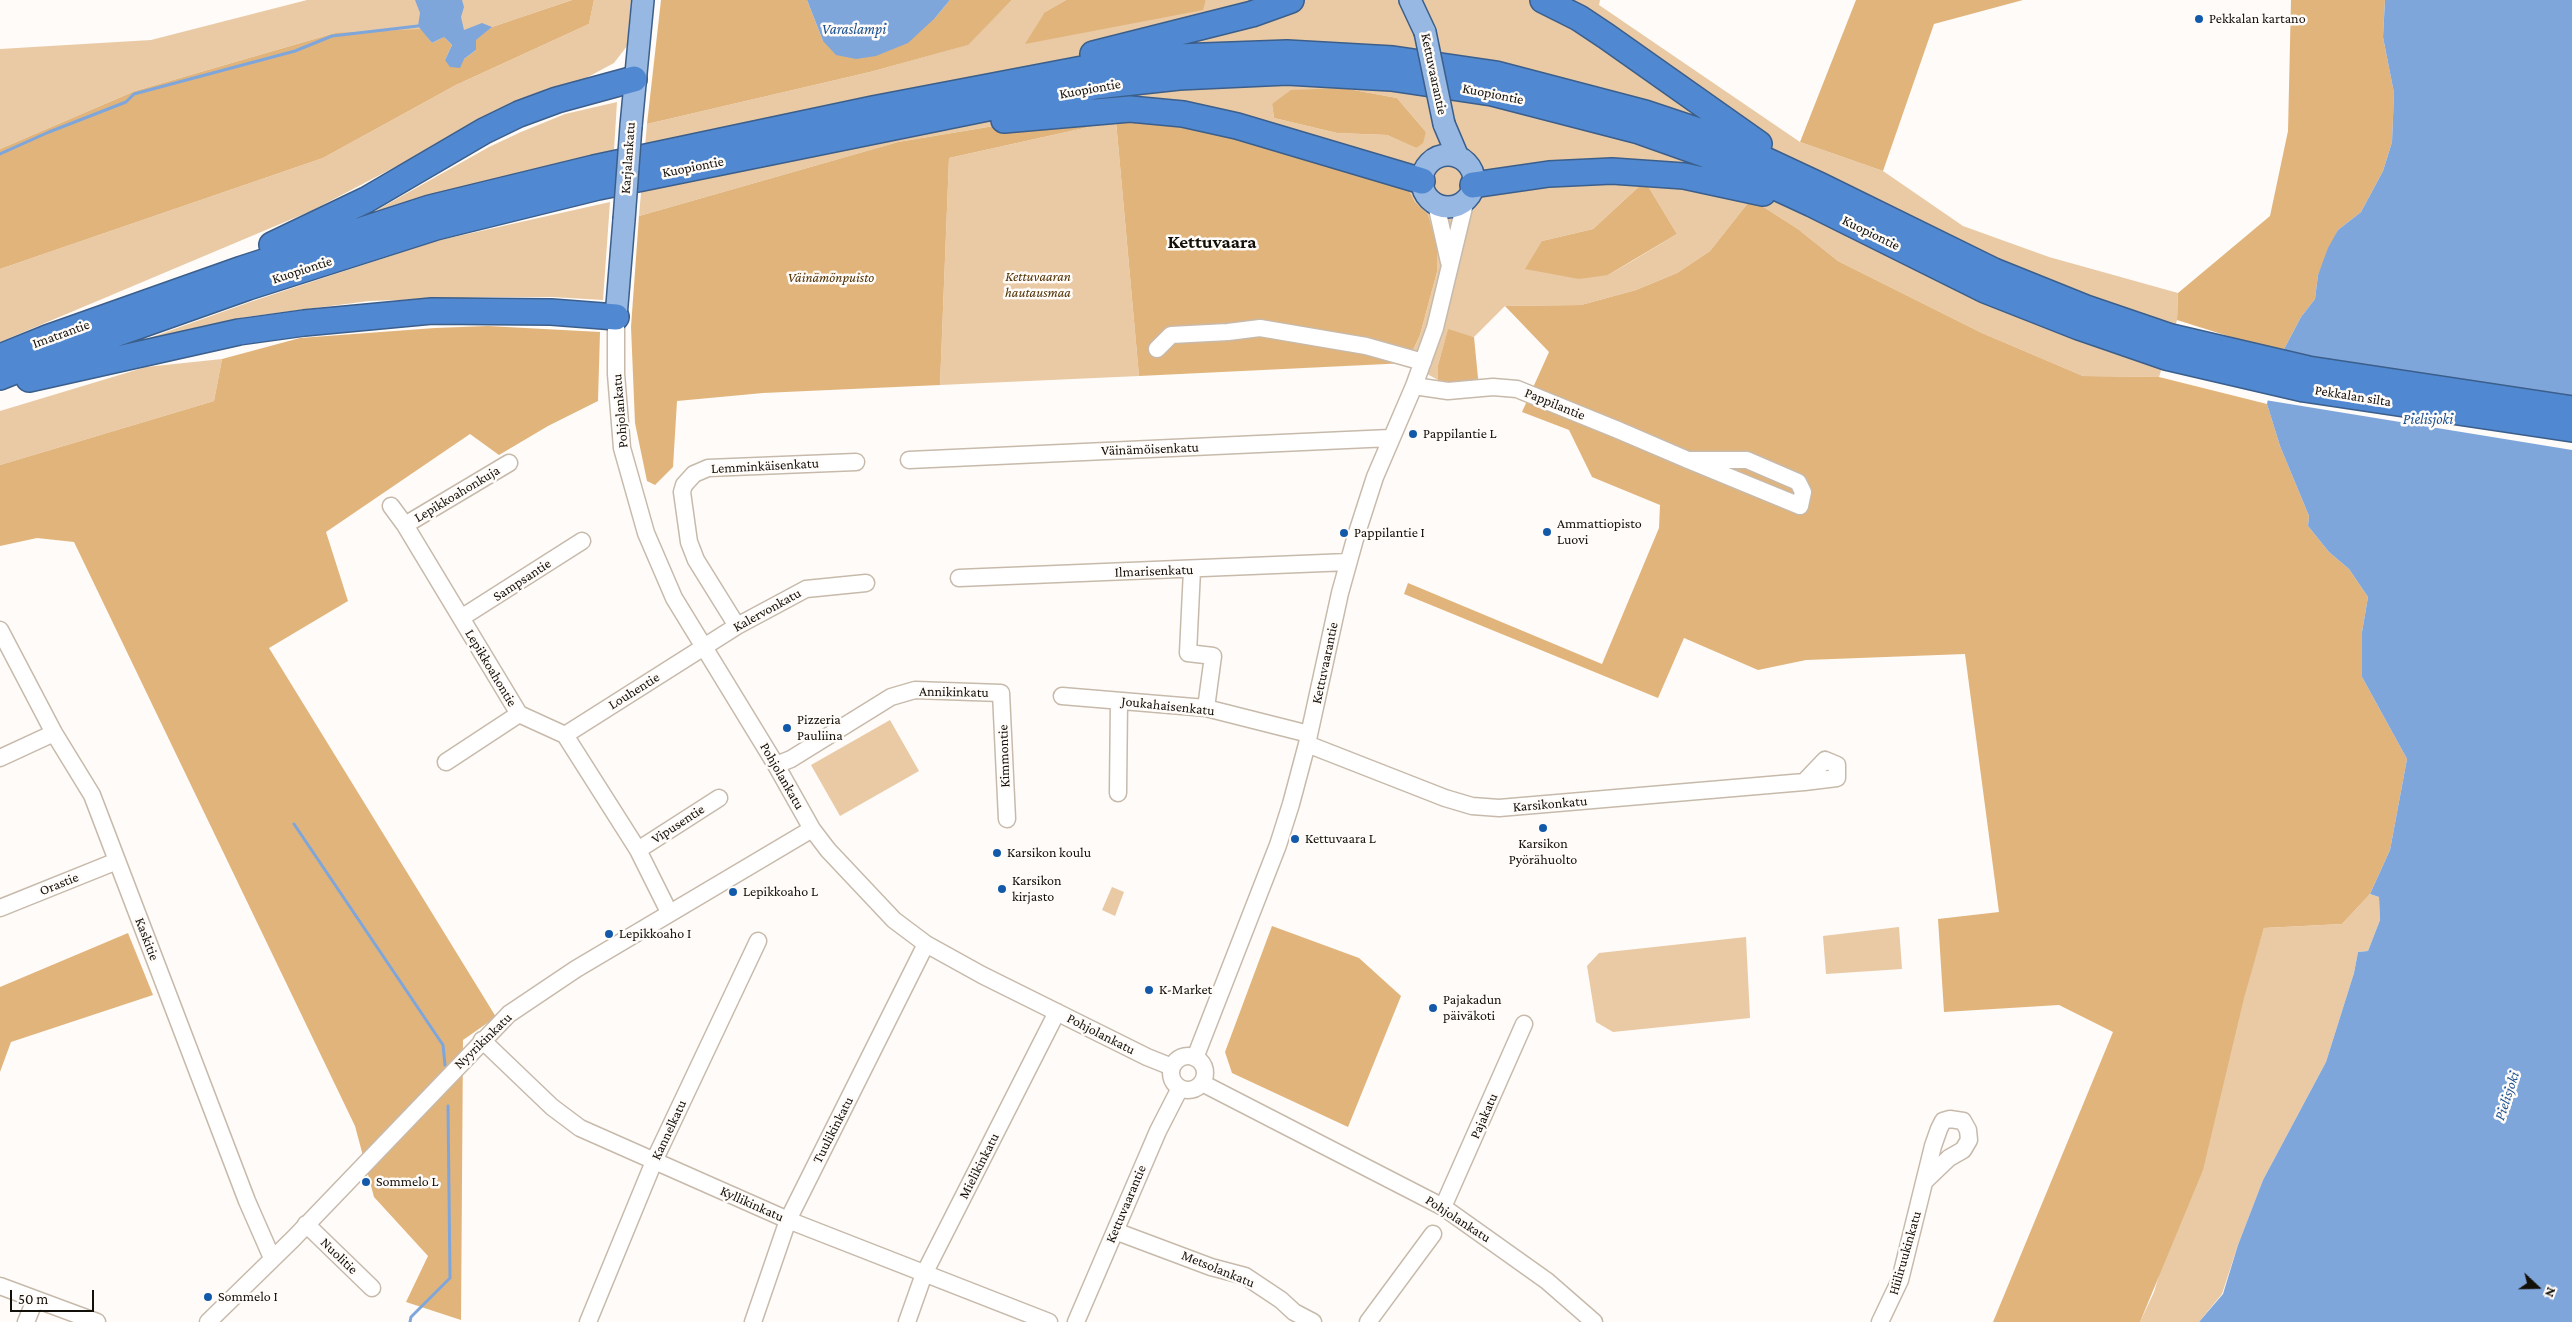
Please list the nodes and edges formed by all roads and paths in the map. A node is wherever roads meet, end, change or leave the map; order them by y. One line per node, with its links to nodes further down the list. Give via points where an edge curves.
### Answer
1 (1291, 0): 8 (highway, via 1252,14)
2 (1410, 0): 6 (main road, Kettuvaarantie)
3 (1425, 0): 6 (main road, Kettuvaarantie)
4 (1543, 0): 15 (highway, via 1606,36)
5 (642, 9): 7 (main road, Karjalankatu)
6 (1424, 28): 9 (main road, Kettuvaarantie, bridge)
7 (634, 80): 18 (highway, via 557,100 520,114 318,225); 19 (main road, Karjalankatu, bridge)
8 (944, 95): 15 (highway, Kuopiontie, via 1093,67 1177,57 1287,53 1393,59 1496,74 1645,113 1714,136); 18 (highway, Kuopiontie, via 594,168 430,208)
9 (1444, 124): 11 (main road, Kettuvaarantie); 12 (main road, Kettuvaarantie)
10 (892, 128): 13 (highway, via 966,125 1031,116 1130,109 1184,114 1237,126); 15 (highway, Kuopiontie, via 1096,86 1137,81 1287,72 1343,74 1492,93 1630,129); 24 (highway, Kuopiontie, via 598,187 436,226 248,288 53,356)
11 (1437, 157): 12 (main road); 13 (main road, via 1426,167)
12 (1458, 157): 14 (main road, via 1471,169)
13 (1422, 181): 16 (main road, via 1426,194)
14 (1470, 192): 15 (highway, via 1549,174 1612,171 1684,176); 16 (main road, via 1452,206); 17 (street, Kettuvaarantie)
15 (1817, 195): 20 (highway, Kuopiontie, via 1985,290 2088,330)
16 (1436, 204): 17 (street, Kettuvaarantie)
17 (1450, 267): 23 (street, Kettuvaarantie)
18 (122, 312): 22 (highway, Imatrantie)
19 (616, 317): 25 (highway, via 551,312 452,311 304,322 230,334); 44 (street, Pohjolankatu, via 619,424 630,480 658,562 674,598)
20 (2168, 347): 27 (highway, Pekkalan silta); 28 (highway, Pekkalan silta, via 2304,389)
21 (1157, 349): 23 (street, via 1171,335 1260,328 1366,346)
22 (0, 357)
23 (1423, 362): 26 (street, Kettuvaarantie)
24 (0, 378)
25 (0, 386)
26 (1414, 386): 29 (street, Kettuvaarantie); 31 (street, Pappilantie, via 1448,390 1517,389)
27 (2572, 409)
28 (2572, 429)
29 (1390, 438): 30 (street, Väinämöisenkatu); 37 (street, Kettuvaarantie)
30 (909, 460)
31 (1688, 460): 31 (street, Pappilantie, via 1792,502 1800,506 1803,492 1798,482 1747,460)
32 (856, 462): 42 (street, Lemminkäisenkatu, via 708,468 694,474 684,485 688,542)
33 (508, 463): 35 (street, Lepikkoahonkuja)
34 (391, 506): 35 (street, Lepikkoahontie)
35 (406, 526): 41 (street, Lepikkoahontie)
36 (582, 541): 41 (street, Sampsantie)
37 (1348, 562): 38 (street, Ilmarisenkatu); 52 (street, Kettuvaarantie)
38 (1192, 570): 39 (street, Ilmarisenkatu); 48 (street, via 1188,653 1213,656)
39 (959, 578)
40 (866, 583): 42 (street, Kalervonkatu, via 806,589)
41 (461, 618): 49 (street, Lepikkoahontie)
42 (736, 626): 44 (street, Kalervonkatu)
43 (0, 630): 50 (street, Kaskitie)
44 (703, 647): 51 (street, Louhentie); 55 (street, Pohjolankatu)
45 (1001, 693): 55 (street, Annikinkatu, via 915,690 890,697 791,759); 59 (street, Kimmontie)
46 (1062, 696): 47 (street, Joukahaisenkatu)
47 (1118, 701): 48 (street, Joukahaisenkatu); 57 (street)
48 (1206, 708): 52 (street, Joukahaisenkatu)
49 (520, 714): 51 (street, Lepikkoahontie); 54 (street)
50 (54, 733): 53 (street); 62 (street, Kaskitie, via 92,795)
51 (565, 735): 61 (street)
52 (1304, 738): 56 (street, Karsikonkatu, via 1472,806 1499,808); 70 (street, Kettuvaarantie, via 1278,845)
53 (0, 758)
54 (446, 762)
55 (776, 765): 60 (street, Pohjolankatu)
56 (1804, 782)
57 (1118, 794)
58 (718, 798): 61 (street, Vipusentie)
59 (1007, 819)
60 (812, 828): 64 (street, Nyyrikinkatu); 66 (street, Pohjolankatu, via 828,850 894,920)
61 (638, 850): 64 (street)
62 (117, 860): 63 (street, Orastie); 81 (street, Kaskitie, via 247,1201)
63 (0, 908)
64 (670, 912): 69 (street, Nyyrikinkatu, via 509,1014)
65 (758, 941): 74 (street, Kannelkatu)
66 (926, 944): 67 (street, Pohjolankatu); 77 (street, Tuulikinkatu)
67 (1057, 1012): 71 (street, Pohjolankatu, via 1147,1058); 82 (street, Mielikinkatu)
68 (1524, 1024): 76 (street, Pajakatu)
69 (482, 1040): 74 (street, Kyllikinkatu, via 580,1128); 78 (street, Nyyrikinkatu)
70 (1195, 1058): 71 (street, via 1182,1058); 72 (street, via 1204,1069)
71 (1172, 1067): 73 (street, via 1172,1079)
72 (1202, 1083): 73 (street, via 1189,1090); 76 (street, Pohjolankatu)
73 (1180, 1088): 79 (street, Kettuvaarantie)
74 (655, 1159): 77 (street, Kyllikinkatu); 89 (street, Kannelkatu)
75 (1925, 1181): 97 (street, Hiiliruukinkatu, via 1900,1280)
76 (1443, 1207): 96 (street, Pohjolankatu, via 1531,1269)
77 (788, 1220): 82 (street, Kyllikinkatu); 90 (street, Tuulikinkatu)
78 (306, 1224): 81 (street, Nyyrikinkatu); 84 (street, Nuolitie)
79 (1115, 1231): 93 (street, Kettuvaarantie); 94 (street, Metsolankatu, via 1211,1267 1245,1276)
80 (1434, 1234): 95 (street)
81 (272, 1258): 88 (street, Nyyrikinkatu)
82 (924, 1274): 91 (street, Mielikinkatu); 92 (street, Kyllikinkatu)
83 (0, 1286): 85 (street)
84 (372, 1288)
85 (35, 1300): 86 (street); 87 (street)
86 (26, 1322)
87 (97, 1322)
88 (208, 1322)
89 (588, 1322)
90 (753, 1322)
91 (907, 1322)
92 (1049, 1322)
93 (1076, 1322)
94 (1313, 1322)
95 (1368, 1322)
96 (1594, 1322)
97 (1880, 1322)

